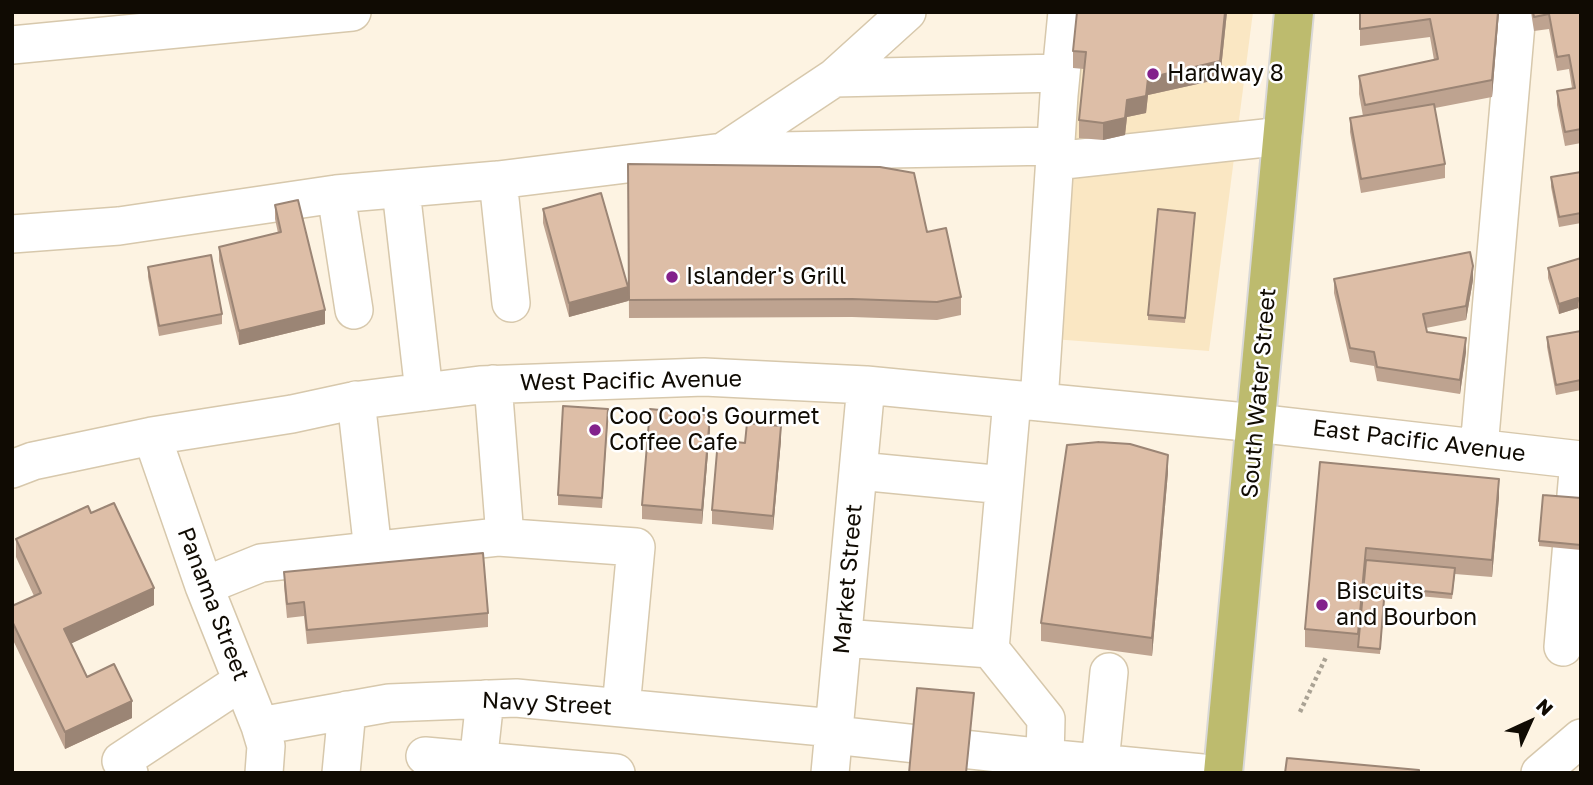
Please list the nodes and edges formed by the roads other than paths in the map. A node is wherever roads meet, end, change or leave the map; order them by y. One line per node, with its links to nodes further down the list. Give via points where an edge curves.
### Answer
1 (352, 12): 6 (street)
2 (907, 12): 8 (street)
3 (1067, 12): 7 (street)
4 (1294, 12): 9 (main road, South Water Street)
5 (1517, 12): 25 (street, via 1504,51)
6 (12, 45)
7 (1061, 73): 8 (street); 11 (street)
8 (834, 78): 10 (street)
9 (1283, 136): 11 (street); 23 (main road, South Water Street)
10 (723, 152): 11 (street); 12 (street)
11 (1055, 154): 22 (street)
12 (498, 180): 13 (street); 16 (street)
13 (401, 190): 14 (street); 20 (street)
14 (336, 194): 15 (street, via 119,226); 17 (street)
15 (12, 234)
16 (511, 303)
17 (354, 310)
18 (493, 384): 19 (street, West Pacific Avenue, via 704,377); 20 (street, West Pacific Avenue); 30 (street)
19 (866, 386): 22 (street, West Pacific Avenue); 28 (street, Market Street)
20 (424, 392): 21 (street, West Pacific Avenue)
21 (356, 400): 24 (street, West Pacific Avenue); 31 (street)
22 (1025, 401): 23 (street, West Pacific Avenue); 29 (street)
23 (1256, 423): 25 (street, East Pacific Avenue); 55 (main road, South Water Street)
24 (152, 436): 27 (street, West Pacific Avenue); 32 (street, Panama Street)
25 (1479, 448): 26 (street, East Pacific Avenue)
26 (1580, 460): 34 (street)
27 (12, 469)
28 (859, 471): 29 (street); 33 (street, Market Street)
29 (1004, 485): 35 (street)
30 (505, 537): 31 (street); 40 (street, via 636,547)
31 (373, 551): 32 (street, via 261,563)
32 (204, 586): 37 (street, Panama Street)
33 (843, 638): 35 (street); 43 (street, Market Street)
34 (1563, 647)
35 (990, 649): 45 (street, via 1046,719)
36 (1110, 671): 46 (street)
37 (242, 681): 42 (street, Panama Street); 49 (street, via 121,761)
38 (485, 699): 39 (street, Navy Street); 40 (street, Navy Street); 48 (street)
39 (431, 702): 41 (street, Navy Street); 47 (street)
40 (621, 708): 43 (street, Navy Street)
41 (346, 710): 42 (street, Navy Street); 51 (street)
42 (260, 726): 50 (street, Panama Street, via 266,746)
43 (834, 731): 45 (street, Navy Street); 53 (street, Market Street)
44 (1581, 738): 56 (street)
45 (1045, 758): 46 (street, Navy Street)
46 (1100, 763): 54 (street, Navy Street)
47 (425, 764): 48 (street)
48 (478, 767): 52 (street)
49 (129, 773)
50 (264, 773)
51 (341, 773)
52 (615, 773)
53 (830, 773)
54 (1202, 773)
55 (1223, 773)
56 (1540, 773)

